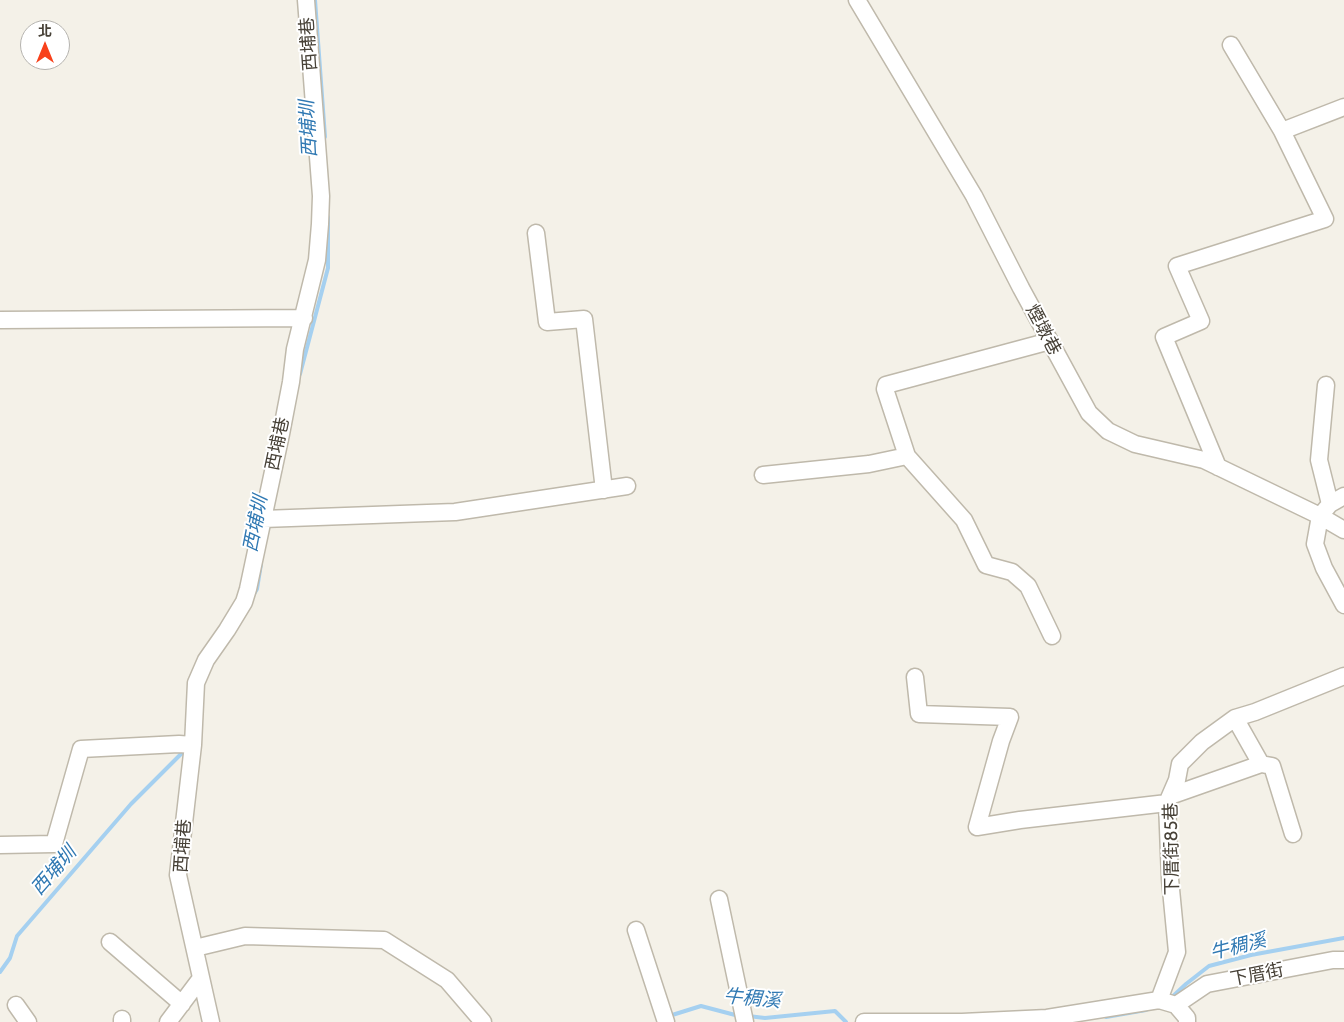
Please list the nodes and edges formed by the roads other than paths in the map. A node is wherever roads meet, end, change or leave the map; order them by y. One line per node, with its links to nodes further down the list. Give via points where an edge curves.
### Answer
1 (306, 0): 7 (street, 西埔巷, via 321,196 317,260)
2 (857, 0): 9 (street, 煙墩巷, via 974,196)
3 (1231, 45): 5 (street)
4 (1344, 107): 5 (street)
5 (1282, 130): 12 (street, via 1325,219 1177,266 1201,321 1164,337)
6 (536, 233): 15 (street, via 547,322 584,319)
7 (304, 318): 8 (street); 17 (street, 西埔巷, via 295,349)
8 (0, 320)
9 (1050, 341): 11 (street, via 886,385); 12 (street, 煙墩巷, via 1089,413 1108,431 1135,444 1204,460)
10 (1326, 385): 16 (street, via 1319,460)
11 (907, 456): 13 (street, via 869,464); 20 (street, via 964,520 986,565 1012,572 1028,586)
12 (1218, 467): 16 (street, 煙墩巷, via 1285,501)
13 (762, 475)
14 (627, 486): 15 (street)
15 (604, 490): 17 (street, via 456,512)
16 (1331, 505): 18 (street, 煙墩巷); 19 (street, via 1315,544)
17 (270, 518): 24 (street, 西埔巷, via 244,602 206,660 196,682)
18 (1344, 530)
19 (1344, 605)
20 (1052, 636)
21 (915, 676): 26 (street, via 919,714 1010,717 977,827)
22 (1344, 676): 23 (street, 下厝街85巷)
23 (1235, 718): 25 (street); 26 (street, 下厝街85巷, via 1202,742 1180,764)
24 (186, 745): 28 (street, via 81,749 54,844); 32 (street, 西埔巷, via 178,875)
25 (1261, 764): 26 (street); 27 (street, via 1272,766)
26 (1169, 799): 35 (street, 下厝街85巷, via 1170,879 1177,952)
27 (1293, 834)
28 (0, 845)
29 (719, 899): 39 (street)
30 (636, 930): 40 (street)
31 (110, 942): 36 (street)
32 (195, 948): 34 (street, 西埔巷); 44 (street, via 245,936 384,940 448,980)
33 (1344, 960): 38 (street, 下厝街, via 1207,984)
34 (201, 978): 36 (street); 43 (street, 西埔巷)
35 (1159, 1000): 38 (street); 45 (street, via 1047,1018)
36 (182, 1004): 42 (street)
37 (16, 1005): 41 (street)
38 (1176, 1005): 46 (street, via 1187,1018)
39 (744, 1016)
40 (663, 1017)
41 (28, 1022)
42 (168, 1022)
43 (211, 1022)
44 (483, 1022)
45 (864, 1022)
46 (1186, 1022)

